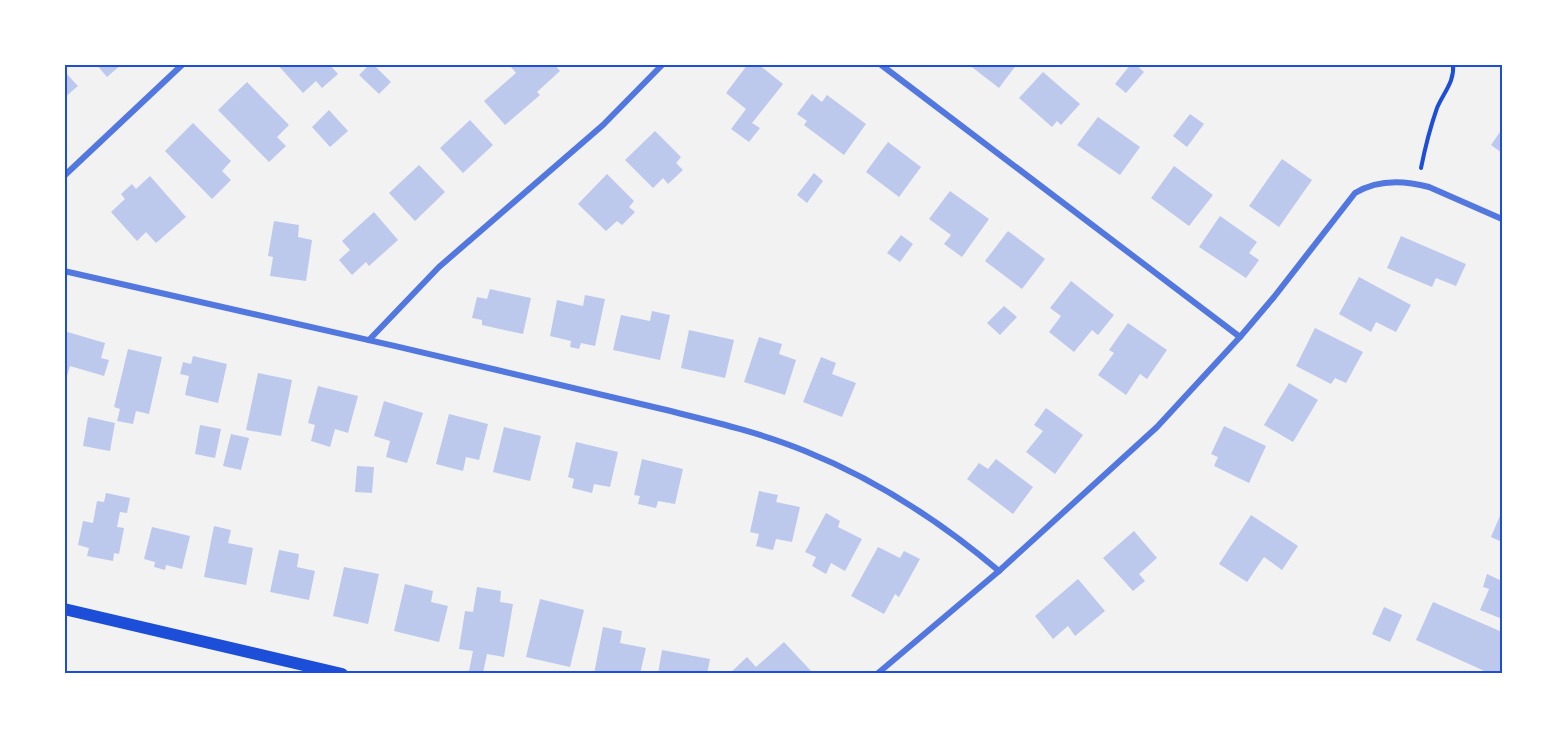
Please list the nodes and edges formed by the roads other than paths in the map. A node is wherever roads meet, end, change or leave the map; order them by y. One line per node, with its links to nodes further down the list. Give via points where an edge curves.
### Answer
1 (183, 64): 4 (street)
2 (663, 64): 8 (street, via 603,125 439,267)
3 (880, 64): 7 (street)
4 (64, 176)
5 (1503, 219): 7 (street, via 1417,184 1395,181 1368,186 1355,193)
6 (64, 271): 8 (street)
7 (1240, 337): 9 (street, via 1157,427)
8 (369, 340): 9 (street, via 697,417 787,444 897,496)
9 (999, 571): 12 (street)
10 (64, 609): 11 (main road)
11 (342, 674)
12 (877, 674)

